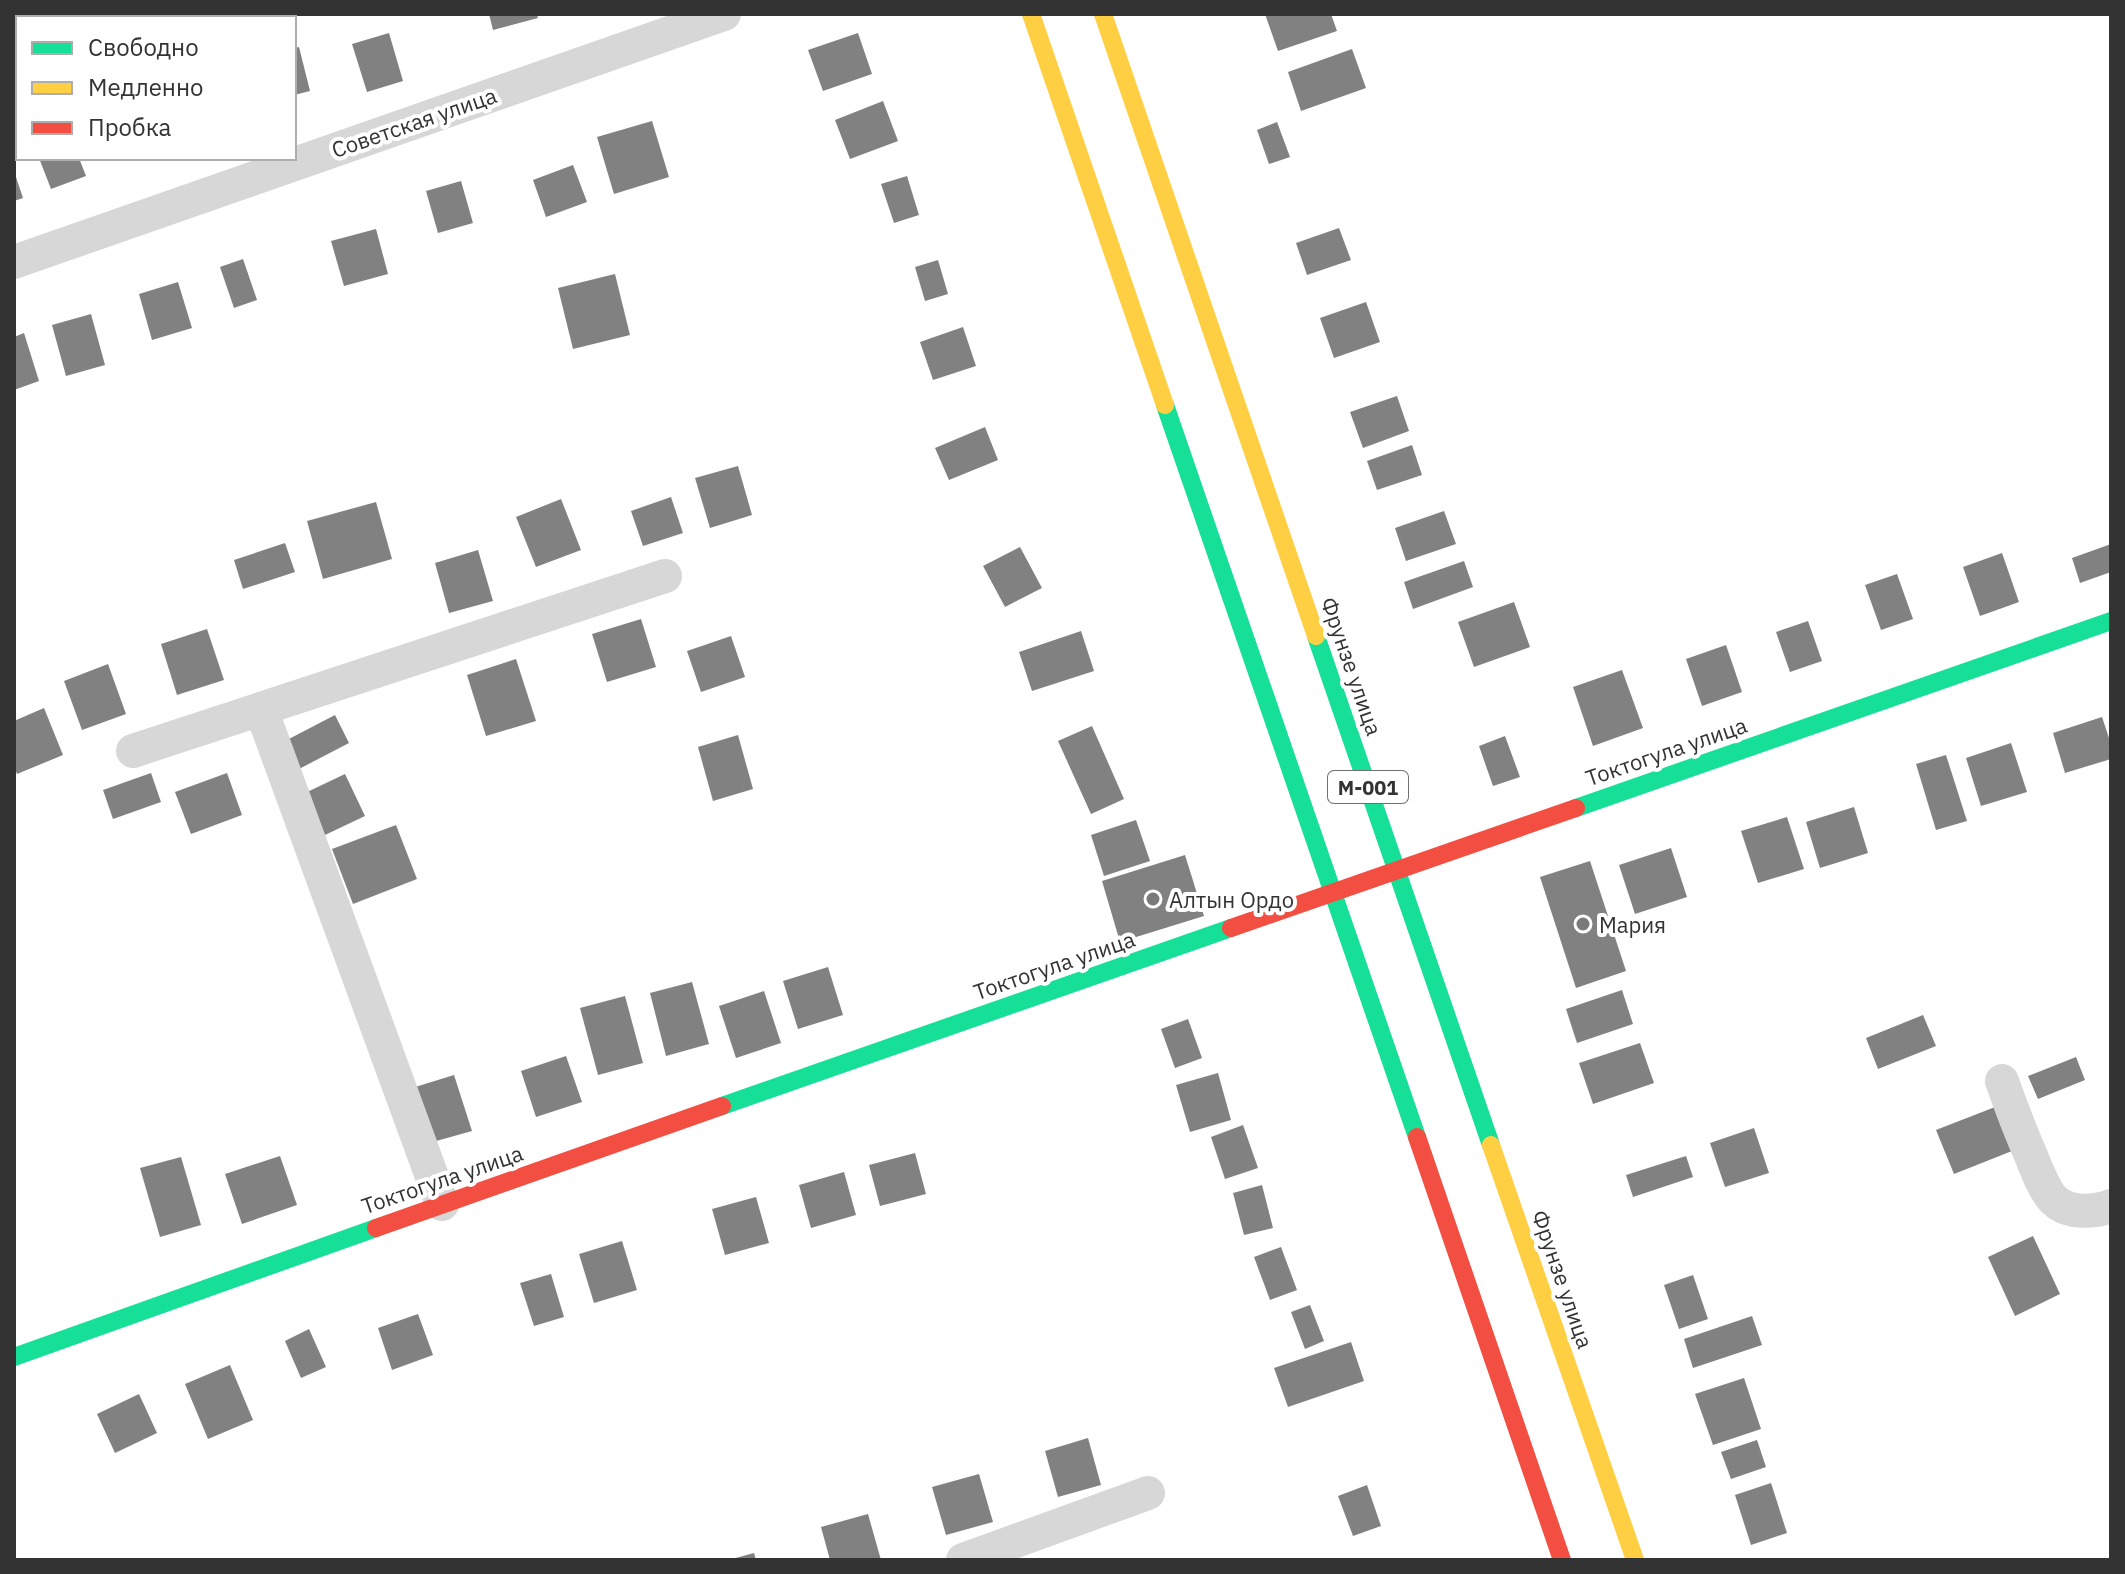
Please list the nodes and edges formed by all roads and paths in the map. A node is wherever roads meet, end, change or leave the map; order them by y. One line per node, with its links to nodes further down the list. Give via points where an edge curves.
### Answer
1 (724, 14): 4 (street, Советская улица)
2 (1031, 14): 10 (main road, M-001)
3 (1103, 14): 9 (main road, Фрунзе улица / M-001)
4 (14, 262)
5 (665, 576): 7 (street)
6 (2111, 621): 9 (main road, Токтогула улица)
7 (261, 709): 8 (street); 12 (street)
8 (133, 751)
9 (1396, 871): 10 (main road, Токтогула улица); 18 (main road, Фрунзе улица / M-001)
10 (1333, 893): 12 (main road, Токтогула улица); 17 (main road, M-001)
11 (2002, 1081): 13 (street, via 2039,1177 2053,1199 2071,1211)
12 (442, 1204): 14 (main road, Токтогула улица)
13 (2111, 1206)
14 (14, 1357)
15 (1148, 1493): 16 (street)
16 (963, 1560)
17 (1562, 1560)
18 (1635, 1560)

